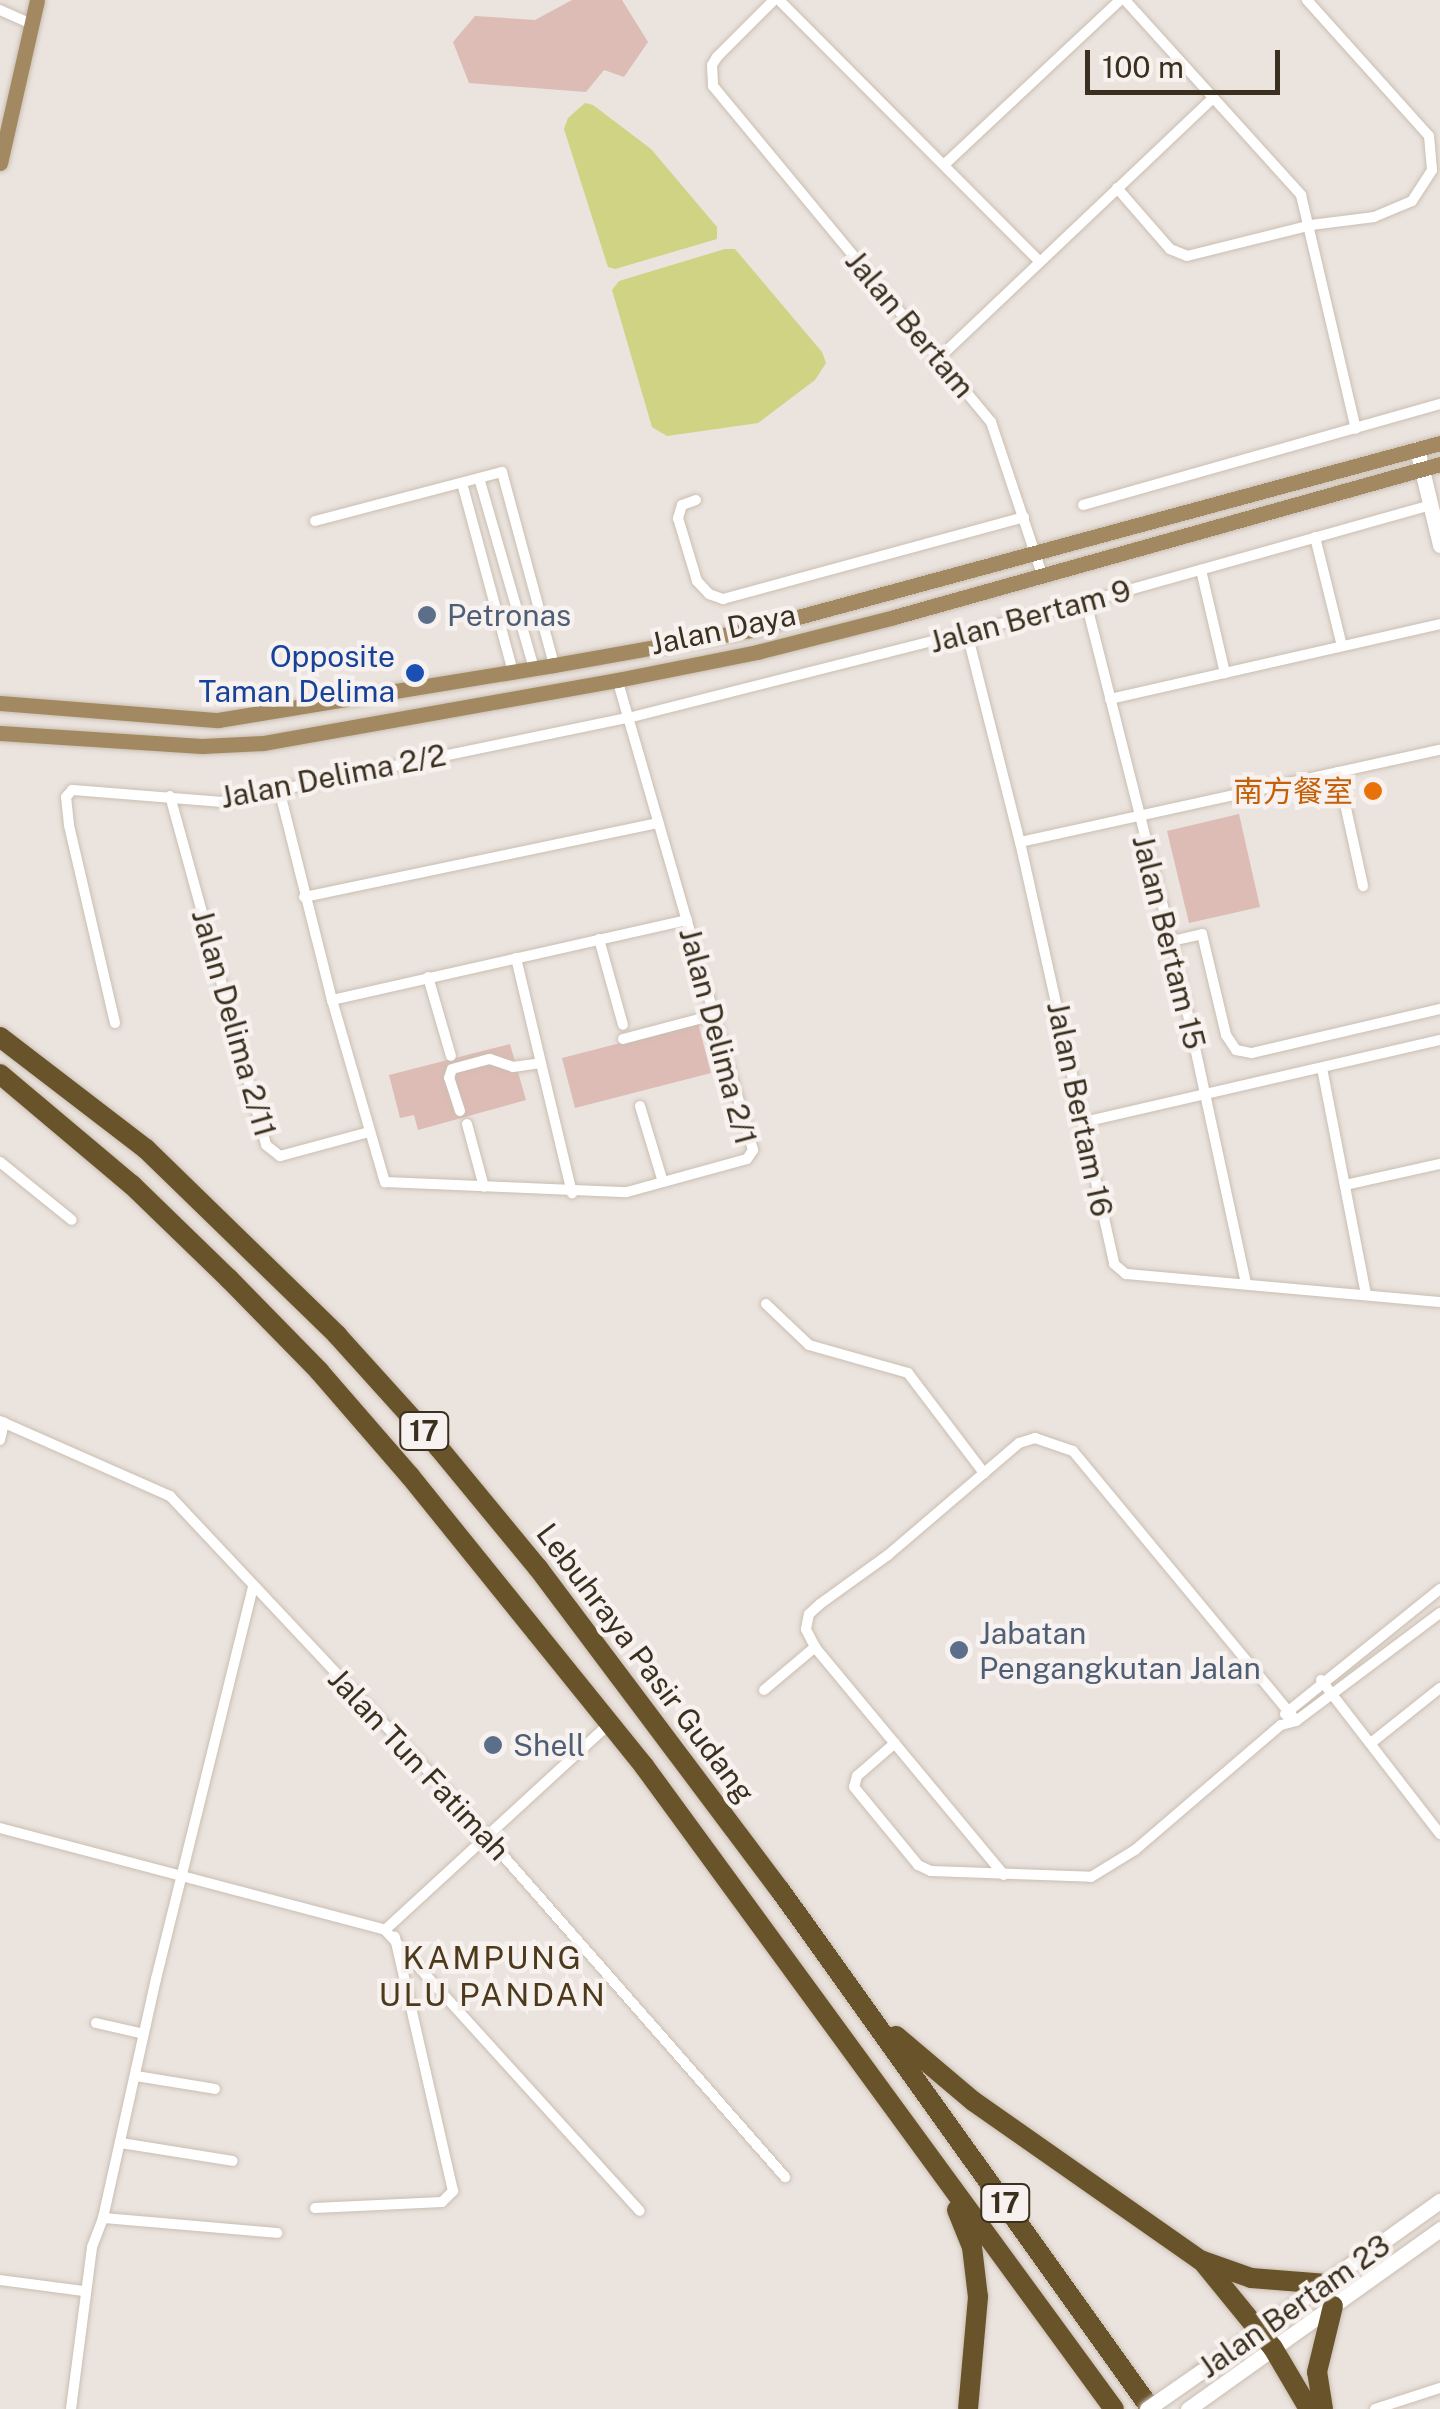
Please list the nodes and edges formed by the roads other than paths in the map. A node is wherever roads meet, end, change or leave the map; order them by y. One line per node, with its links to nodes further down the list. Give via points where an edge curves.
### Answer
1 (37, 0): 6 (main road)
2 (776, 0): 9 (street); 13 (street, Jalan Bertam, via 712,65 713,86)
3 (1122, 0): 7 (street); 9 (street)
4 (1307, 0): 11 (street, via 1418,120 1433,155 1429,180 1412,201 1374,216)
5 (0, 10): 6 (street)
6 (34, 25): 8 (main road)
7 (1212, 98): 10 (street); 11 (street, via 1292,182)
8 (0, 163)
9 (946, 163): 12 (street)
10 (1117, 188): 11 (street, via 1170,249 1186,256); 12 (street)
11 (1312, 225): 15 (street)
12 (1038, 260): 13 (street)
13 (940, 358): 25 (street, Jalan Bertam, via 994,427)
14 (1440, 404): 15 (street)
15 (1356, 429): 23 (street)
16 (1437, 444): 17 (main road, Jalan Daya); 18 (street)
17 (1418, 449): 19 (street); 29 (main road, Jalan Daya)
18 (1440, 465): 19 (main road, Jalan Daya)
19 (1422, 469): 24 (street); 31 (main road, Jalan Daya)
20 (479, 478): 21 (street); 36 (street, via 502,472); 37 (street)
21 (462, 482): 26 (street); 38 (street)
22 (696, 500): 25 (street, via 679,508 682,532 700,586 723,599)
23 (1083, 505)
24 (1430, 505): 27 (street, Jalan Bertam 9); 28 (street)
25 (1024, 517): 29 (street, Jalan Bertam)
26 (316, 521)
27 (1315, 538): 30 (street, Jalan Bertam 9); 35 (street)
28 (1440, 545)
29 (1036, 555): 31 (street, Jalan Bertam); 36 (main road, Jalan Daya, via 750,630)
30 (1201, 570): 32 (street, Jalan Bertam 9); 39 (street)
31 (1043, 577): 40 (main road, Jalan Daya, via 758,652)
32 (1086, 602): 34 (street, Jalan Bertam 9); 41 (street, Jalan Bertam 15)
33 (1440, 624): 35 (street)
34 (967, 633): 44 (street, Jalan Bertam 9); 53 (street, Jalan Bertam 16)
35 (1342, 646): 39 (street)
36 (554, 665): 37 (main road, Jalan Daya)
37 (534, 668): 38 (main road, Jalan Daya)
38 (513, 672): 43 (main road, Jalan Daya, via 260,716)
39 (1225, 673): 41 (street)
40 (617, 680): 44 (street, Jalan Delima 2/1); 46 (main road, Jalan Daya, via 263,742)
41 (1110, 699): 51 (street, Jalan Bertam 15)
42 (0, 703): 43 (main road, Jalan Daya)
43 (155, 717): 46 (main road, via 74,723 81,732)
44 (628, 718): 49 (street, Jalan Delima 2/2); 52 (street, Jalan Delima 2/1)
45 (0, 733): 46 (main road, Jalan Daya)
46 (135, 741)
47 (1440, 750): 48 (street)
48 (1338, 772): 51 (street); 54 (street)
49 (279, 789): 50 (street, Jalan Delima 2/2, via 221,802); 55 (street)
50 (170, 796): 64 (street, Jalan Delima 2/2, via 72,790 66,796); 78 (street, Jalan Delima 2/11, via 266,1145 280,1156)
51 (1138, 816): 53 (street); 58 (street, Jalan Bertam 15)
52 (658, 823): 55 (street); 56 (street, Jalan Delima 2/1)
53 (1020, 842): 76 (street, Jalan Bertam 16)
54 (1362, 886)
55 (304, 897): 61 (street)
56 (687, 920): 57 (street); 63 (street, Jalan Delima 2/1)
57 (599, 939): 59 (street); 65 (street)
58 (1172, 941): 62 (street, via 1202,934 1226,1035 1236,1050 1252,1053); 73 (street, Jalan Bertam 15)
59 (516, 958): 60 (street); 70 (street)
60 (428, 977): 61 (street); 69 (street)
61 (332, 1000): 78 (street)
62 (1440, 1009)
63 (714, 1015): 67 (street); 81 (street, Jalan Delima 2/1, via 752,1156)
64 (115, 1023)
65 (623, 1024)
66 (0, 1037): 113 (highway, Lebuhraya Pasir Gudang / 17, via 146,1150 337,1335 439,1448 538,1568)
67 (624, 1040)
68 (1440, 1040): 71 (street)
69 (451, 1056)
70 (541, 1063): 75 (street, via 514,1068 490,1059 452,1069 448,1078); 84 (street)
71 (1322, 1068): 73 (street); 83 (street)
72 (0, 1074): 103 (highway, 17, via 132,1185 319,1371)
73 (1205, 1094): 76 (street); 86 (street, Jalan Bertam 15)
74 (640, 1106): 81 (street)
75 (460, 1111)
76 (1084, 1122): 86 (street, Jalan Bertam 16, via 1114,1264 1120,1270)
77 (467, 1124): 82 (street)
78 (369, 1132): 82 (street, Jalan Delima 2/1, via 386,1182)
79 (0, 1162): 85 (street)
80 (1440, 1164): 83 (street)
81 (664, 1182): 84 (street, Jalan Delima 2/1, via 627,1192)
82 (484, 1186): 84 (street, Jalan Delima 2/1)
83 (1345, 1186): 87 (street)
84 (572, 1192)
85 (72, 1220)
86 (1246, 1284): 87 (street, Jalan Bertam 16)
87 (1366, 1294): 88 (street, Jalan Bertam 16)
88 (1440, 1302)
89 (766, 1304): 92 (street, via 809,1345 908,1373)
90 (2, 1422): 91 (street); 93 (street, Jalan Tun Fatimah, via 170,1496)
91 (0, 1440)
92 (984, 1473): 96 (street, via 809,1614 806,1629); 101 (street, via 1019,1443 1036,1438 1074,1451)
93 (254, 1587): 109 (street, Jalan Tun Fatimah); 111 (street)
94 (1440, 1589): 97 (street)
95 (1440, 1613): 100 (street)
96 (815, 1647): 99 (street); 106 (street)
97 (1321, 1680): 100 (street); 101 (street)
98 (1440, 1688): 105 (street)
99 (764, 1690)
100 (1332, 1694): 102 (street); 105 (street)
101 (1286, 1709): 102 (street); 104 (street)
102 (1296, 1721): 104 (street)
103 (610, 1723): 109 (street); 121 (highway, 17)
104 (1281, 1724): 110 (street, via 1135,1850 1090,1877)
105 (1371, 1743): 108 (street)
106 (895, 1744): 110 (street); 110 (street, via 854,1783 918,1865)
107 (0, 1828): 111 (street)
108 (1440, 1834)
109 (487, 1837): 112 (street); 120 (street, Jalan Tun Fatimah)
110 (1004, 1875)
111 (184, 1876): 112 (street); 115 (street)
112 (390, 1933): 123 (street, via 452,2191 442,2202); 124 (street)
113 (872, 2014): 128 (highway, via 973,2102); 140 (highway, Lebuhraya Pasir Gudang / 17)
114 (96, 2023): 115 (street)
115 (144, 2034): 116 (street)
116 (136, 2076): 117 (street); 118 (street)
117 (215, 2089)
118 (121, 2143): 119 (street); 125 (street)
119 (233, 2161)
120 (785, 2177)
121 (946, 2182): 134 (highway, via 972,2247 978,2297); 139 (highway, 17)
122 (1440, 2201): 130 (street, Jalan Bertam 23)
123 (314, 2208)
124 (640, 2211)
125 (103, 2218): 127 (street); 131 (street)
126 (1440, 2229): 132 (street, Jalan Bertam 23)
127 (277, 2233)
128 (1200, 2260): 130 (highway, via 1251,2278); 133 (highway)
129 (0, 2280): 131 (street)
130 (1327, 2284): 133 (street, Jalan Bertam 23)
131 (84, 2291): 136 (street)
132 (1333, 2306): 133 (street, Jalan Bertam 23); 143 (highway, via 1317,2372)
133 (1267, 2340): 140 (street, Jalan Bertam 23, bridge, via 1200,2372); 141 (street, Jalan Bertam 23); 142 (highway)
134 (974, 2380): 137 (highway); 138 (highway)
135 (1440, 2388): 144 (street)
136 (71, 2409)
137 (968, 2409)
138 (984, 2409)
139 (1114, 2409)
140 (1149, 2409)
141 (1188, 2409)
142 (1308, 2409)
143 (1323, 2409)
144 (1375, 2409)

